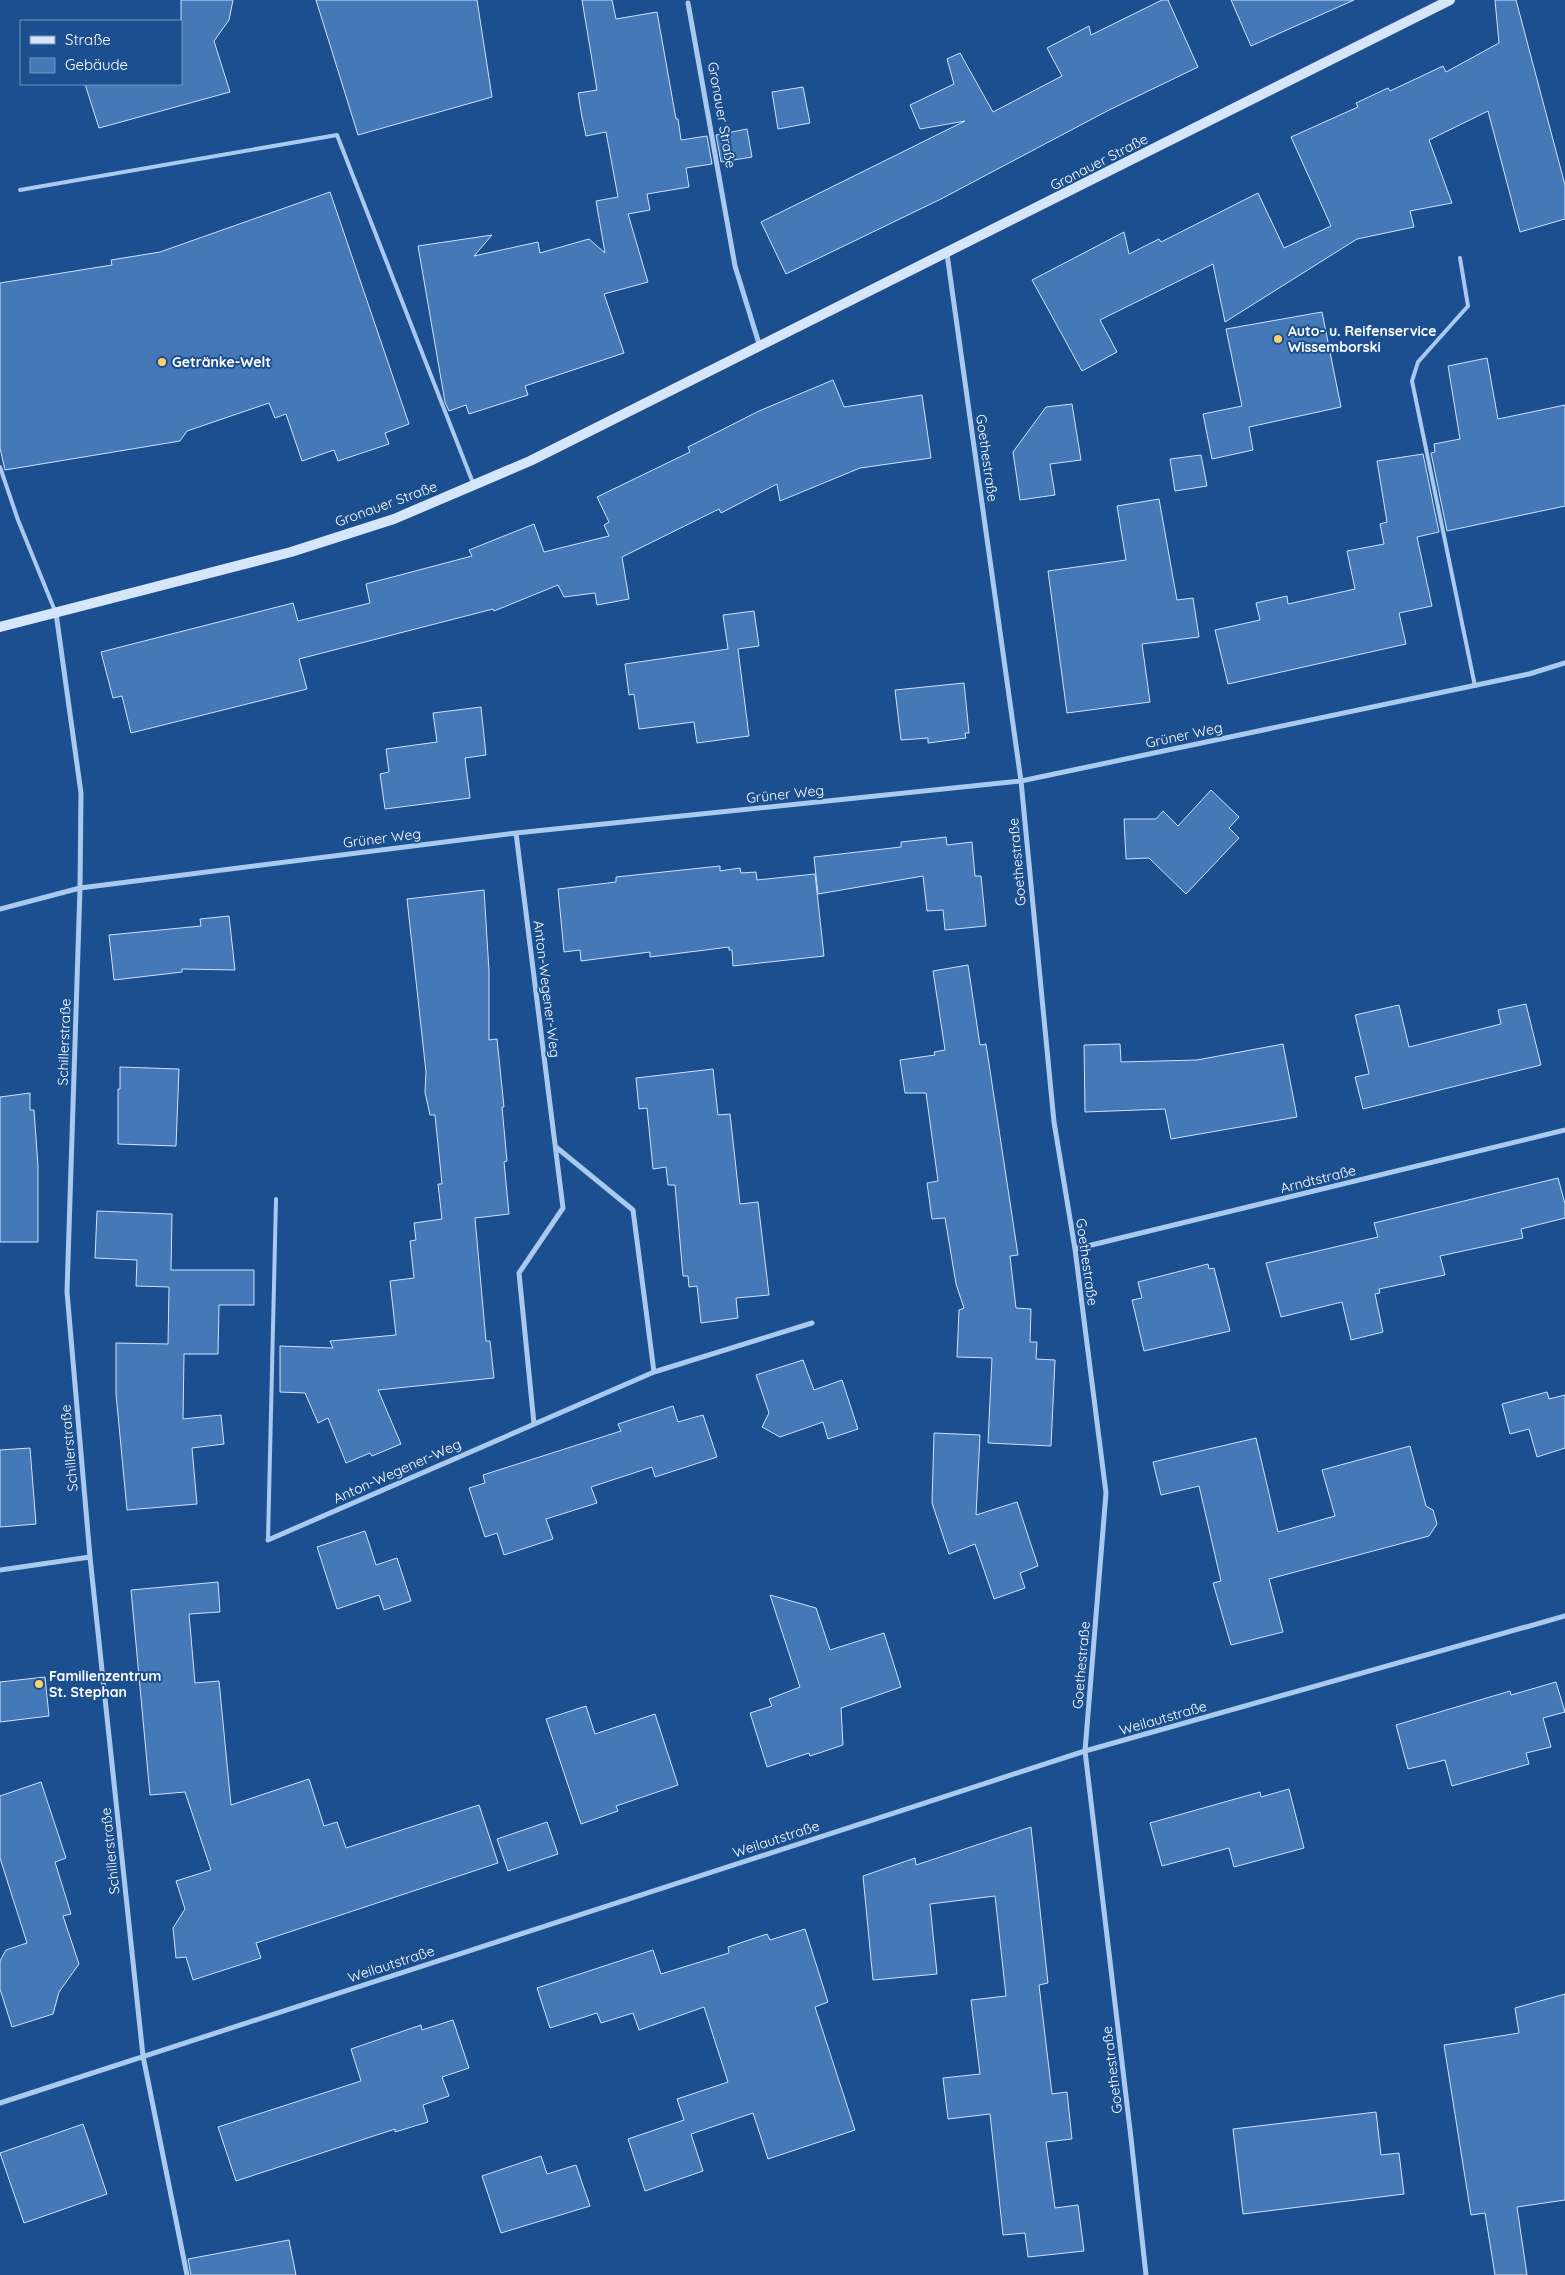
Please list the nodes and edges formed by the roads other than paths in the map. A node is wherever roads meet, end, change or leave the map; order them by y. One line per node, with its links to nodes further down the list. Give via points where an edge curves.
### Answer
1 (1450, 0): 4 (main road, Gronauer Straße)
2 (688, 4): 6 (street, Gronauer Straße, via 734,266)
3 (20, 190): 8 (lane, via 337,135)
4 (947, 254): 6 (main road, Gronauer Straße); 13 (street, Goethestraße)
5 (1460, 258): 12 (lane, via 1468,306 1418,362 1412,381)
6 (760, 348): 8 (main road, Gronauer Straße, via 530,461)
7 (0, 467): 9 (lane)
8 (474, 485): 9 (main road, Gronauer Straße, via 394,519 291,552)
9 (56, 613): 10 (main road, Gronauer Straße); 15 (street, Schillerstraße, via 81,793)
10 (0, 627)
11 (1565, 663): 12 (street, Grüner Weg)
12 (1474, 686): 13 (street, Grüner Weg)
13 (1021, 781): 14 (street, Grüner Weg); 20 (street, Goethestraße, via 1054,1122)
14 (516, 833): 15 (street, Grüner Weg); 18 (street, Anton-Wegener-Weg)
15 (80, 888): 16 (street, Grüner Weg); 25 (street, Schillerstraße, via 67,1292)
16 (0, 909)
17 (1565, 1130): 20 (street, Arndtstraße)
18 (556, 1147): 22 (street, via 633,1210); 23 (street, Anton-Wegener-Weg, via 563,1208 519,1273)
19 (276, 1198): 24 (lane)
20 (1075, 1249): 28 (street, Goethestraße, via 1106,1493)
21 (812, 1323): 22 (street, Anton-Wegener-Weg)
22 (654, 1372): 23 (street, Anton-Wegener-Weg)
23 (534, 1424): 24 (street, Anton-Wegener-Weg)
24 (268, 1540)
25 (90, 1557): 26 (street); 29 (street, Schillerstraße)
26 (0, 1570)
27 (1565, 1616): 28 (street, Weilautstraße)
28 (1085, 1751): 29 (street, Weilautstraße); 32 (street, Goethestraße)
29 (143, 2056): 30 (street, Weilautstraße); 31 (street, Schillerstraße)
30 (0, 2103)
31 (187, 2275)
32 (1146, 2275)

